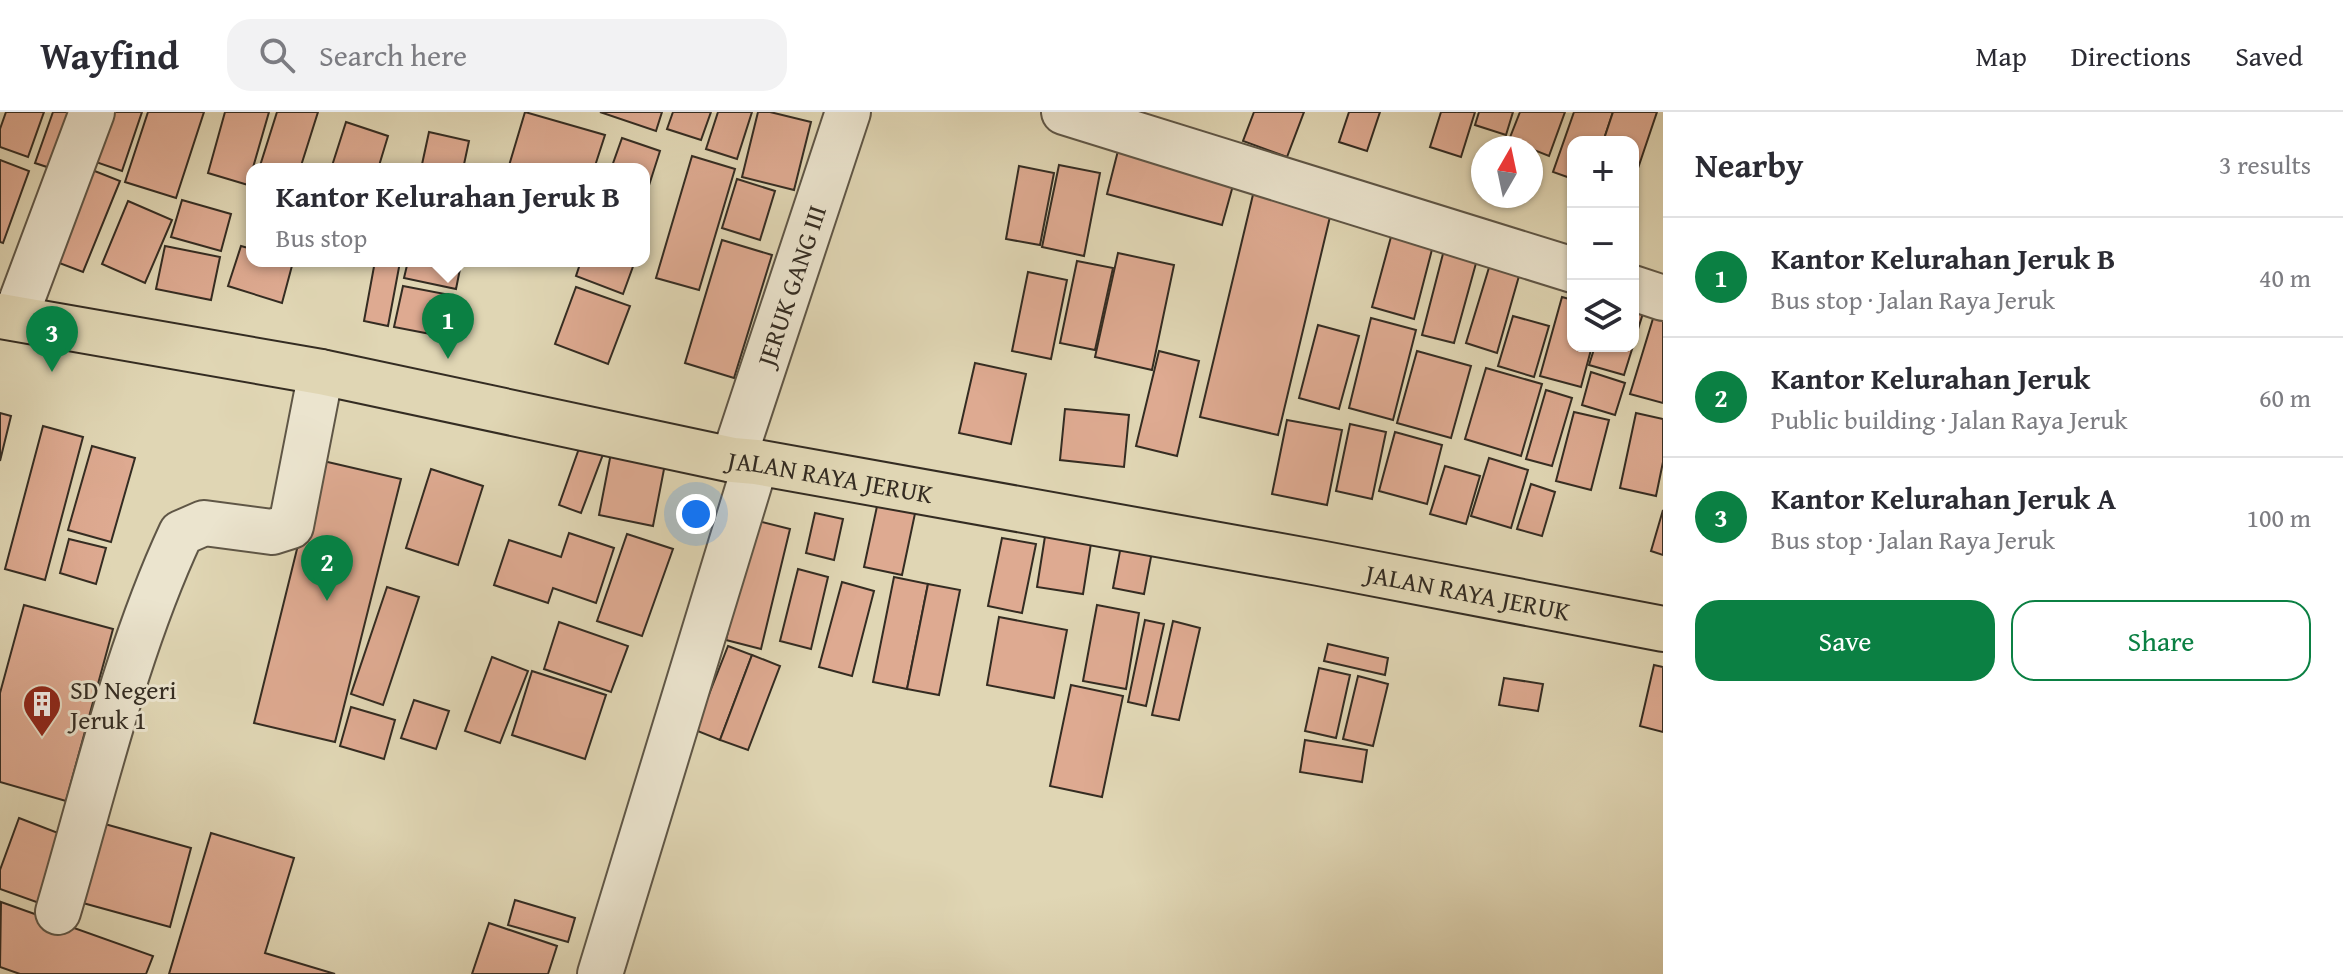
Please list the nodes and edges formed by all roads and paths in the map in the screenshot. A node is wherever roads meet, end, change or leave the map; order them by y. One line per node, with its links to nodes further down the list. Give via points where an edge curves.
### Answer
1 (92, 112): 7 (street)
2 (848, 112): 9 (street, JERUK GANG III)
3 (1064, 112): 4 (street)
4 (1567, 268)
5 (1639, 290): 6 (street)
6 (1663, 298)
7 (8, 317): 8 (main road, JALAN RAYA JERUK)
8 (321, 372): 9 (main road, JALAN RAYA JERUK); 11 (street, via 291,526 272,532 204,523 181,533 135,651)
9 (744, 461): 10 (main road, JALAN RAYA JERUK); 12 (street, JERUK GANG III)
10 (1663, 629)
11 (58, 912)
12 (600, 974)

